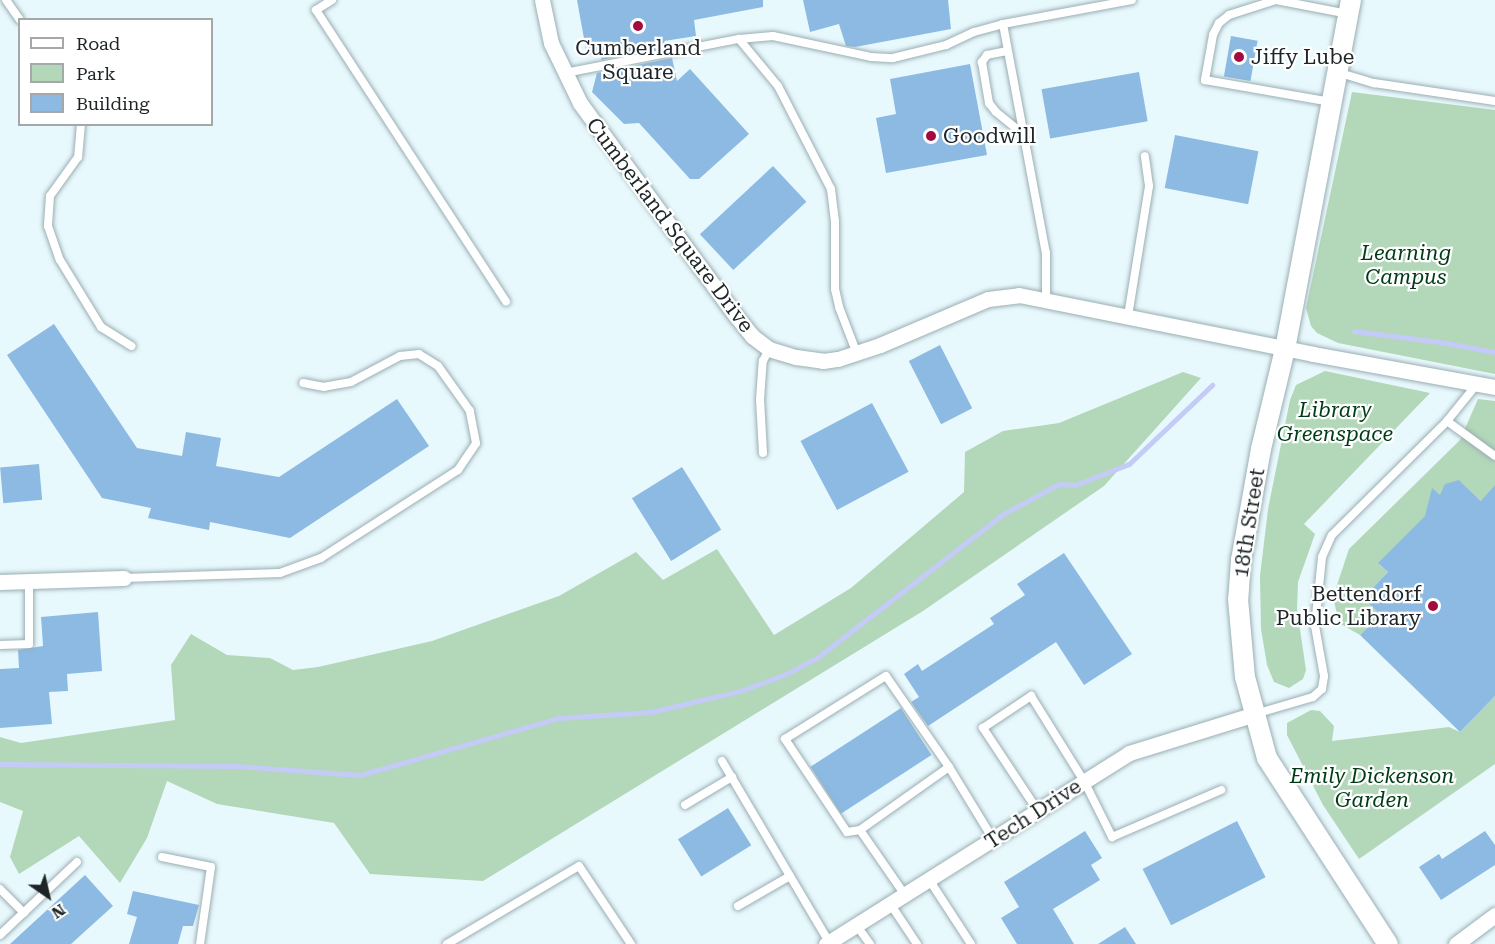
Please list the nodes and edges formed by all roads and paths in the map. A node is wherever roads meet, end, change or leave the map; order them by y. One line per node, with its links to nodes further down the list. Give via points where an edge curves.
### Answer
1 (6, 0): 7 (lane)
2 (332, 0): 19 (lane, via 316,10)
3 (542, 0): 12 (street, Cumberland Square Drive, via 551,43)
4 (1132, 0): 8 (lane)
5 (1276, 0): 6 (lane); 14 (lane, via 1229,15 1219,23 1205,80)
6 (1349, 7): 11 (street, 18th Street)
7 (19, 18)
8 (1003, 24): 9 (lane, via 946,45 893,58 773,36); 10 (lane)
9 (739, 39): 12 (lane); 24 (lane, via 778,86 831,189 835,289)
10 (1007, 51): 16 (lane); 16 (lane, via 987,55 982,62 989,103)
11 (1337, 72): 13 (lane, via 1374,83); 14 (street, 18th Street)
12 (564, 74): 22 (street, Cumberland Square Drive, via 580,103 736,316)
13 (1495, 101)
14 (1331, 102): 23 (street, 18th Street)
15 (81, 126): 21 (lane, via 78,156 50,196 48,226 60,260 101,327)
16 (1022, 133): 18 (lane, via 1046,253)
17 (1145, 156): 20 (lane, via 1149,186)
18 (1046, 299): 20 (street, Cumberland Square Drive); 24 (street, Cumberland Square Drive, via 1018,295 988,299)
19 (506, 301)
20 (1128, 316): 23 (street, Cumberland Square Drive)
21 (131, 346)
22 (769, 349): 24 (street, Cumberland Square Drive, via 823,360); 29 (lane, via 763,361 760,400)
23 (1285, 349): 26 (street, Cumberland Square Drive); 35 (street, 18th Street, via 1261,449 1240,570 1238,599 1245,677)
24 (857, 354)
25 (303, 383): 31 (lane, via 324,387 351,382 400,356 419,354 438,366 470,411 476,443 458,470 321,558 280,573)
26 (1477, 384): 27 (street, Cumberland Square Drive); 28 (lane)
27 (1495, 387)
28 (1447, 421): 30 (lane); 35 (lane, via 1332,535 1322,557 1315,626 1324,676 1322,689 1313,697)
29 (762, 453)
30 (1495, 456)
31 (124, 578): 32 (street)
32 (29, 581): 33 (street); 34 (lane, via 29,644)
33 (0, 582)
34 (0, 645)
35 (1255, 714): 39 (street, Tech Drive, via 1129,753); 64 (street, 18th Street, via 1267,758)
36 (722, 761): 38 (lane)
37 (949, 768): 43 (lane); 43 (lane, via 886,676 785,739 846,832); 44 (lane)
38 (732, 777): 41 (lane); 47 (lane)
39 (1084, 781): 40 (lane, via 1112,837); 42 (street, Tech Drive); 42 (lane, via 1030,696 983,728)
40 (1221, 790)
41 (685, 805)
42 (1038, 810): 44 (street, Tech Drive)
43 (860, 830): 50 (lane)
44 (993, 839): 48 (street, Tech Drive)
45 (162, 857): 58 (lane, via 211,867)
46 (77, 862): 53 (lane)
47 (790, 876): 52 (lane); 57 (lane)
48 (930, 881): 50 (street, Tech Drive); 63 (lane)
49 (0, 889): 53 (lane)
50 (906, 896): 51 (street, Tech Drive)
51 (891, 905): 55 (street, Tech Drive); 62 (lane)
52 (738, 906)
53 (24, 912): 56 (lane)
54 (1495, 915): 65 (street)
55 (857, 926): 57 (street, Tech Drive); 61 (lane)
56 (0, 935)
57 (828, 943)
58 (200, 944)
59 (447, 944): 60 (lane, via 579,866)
60 (631, 944)
61 (870, 944)
62 (917, 944)
63 (971, 944)
64 (1388, 944)
65 (1456, 944)

